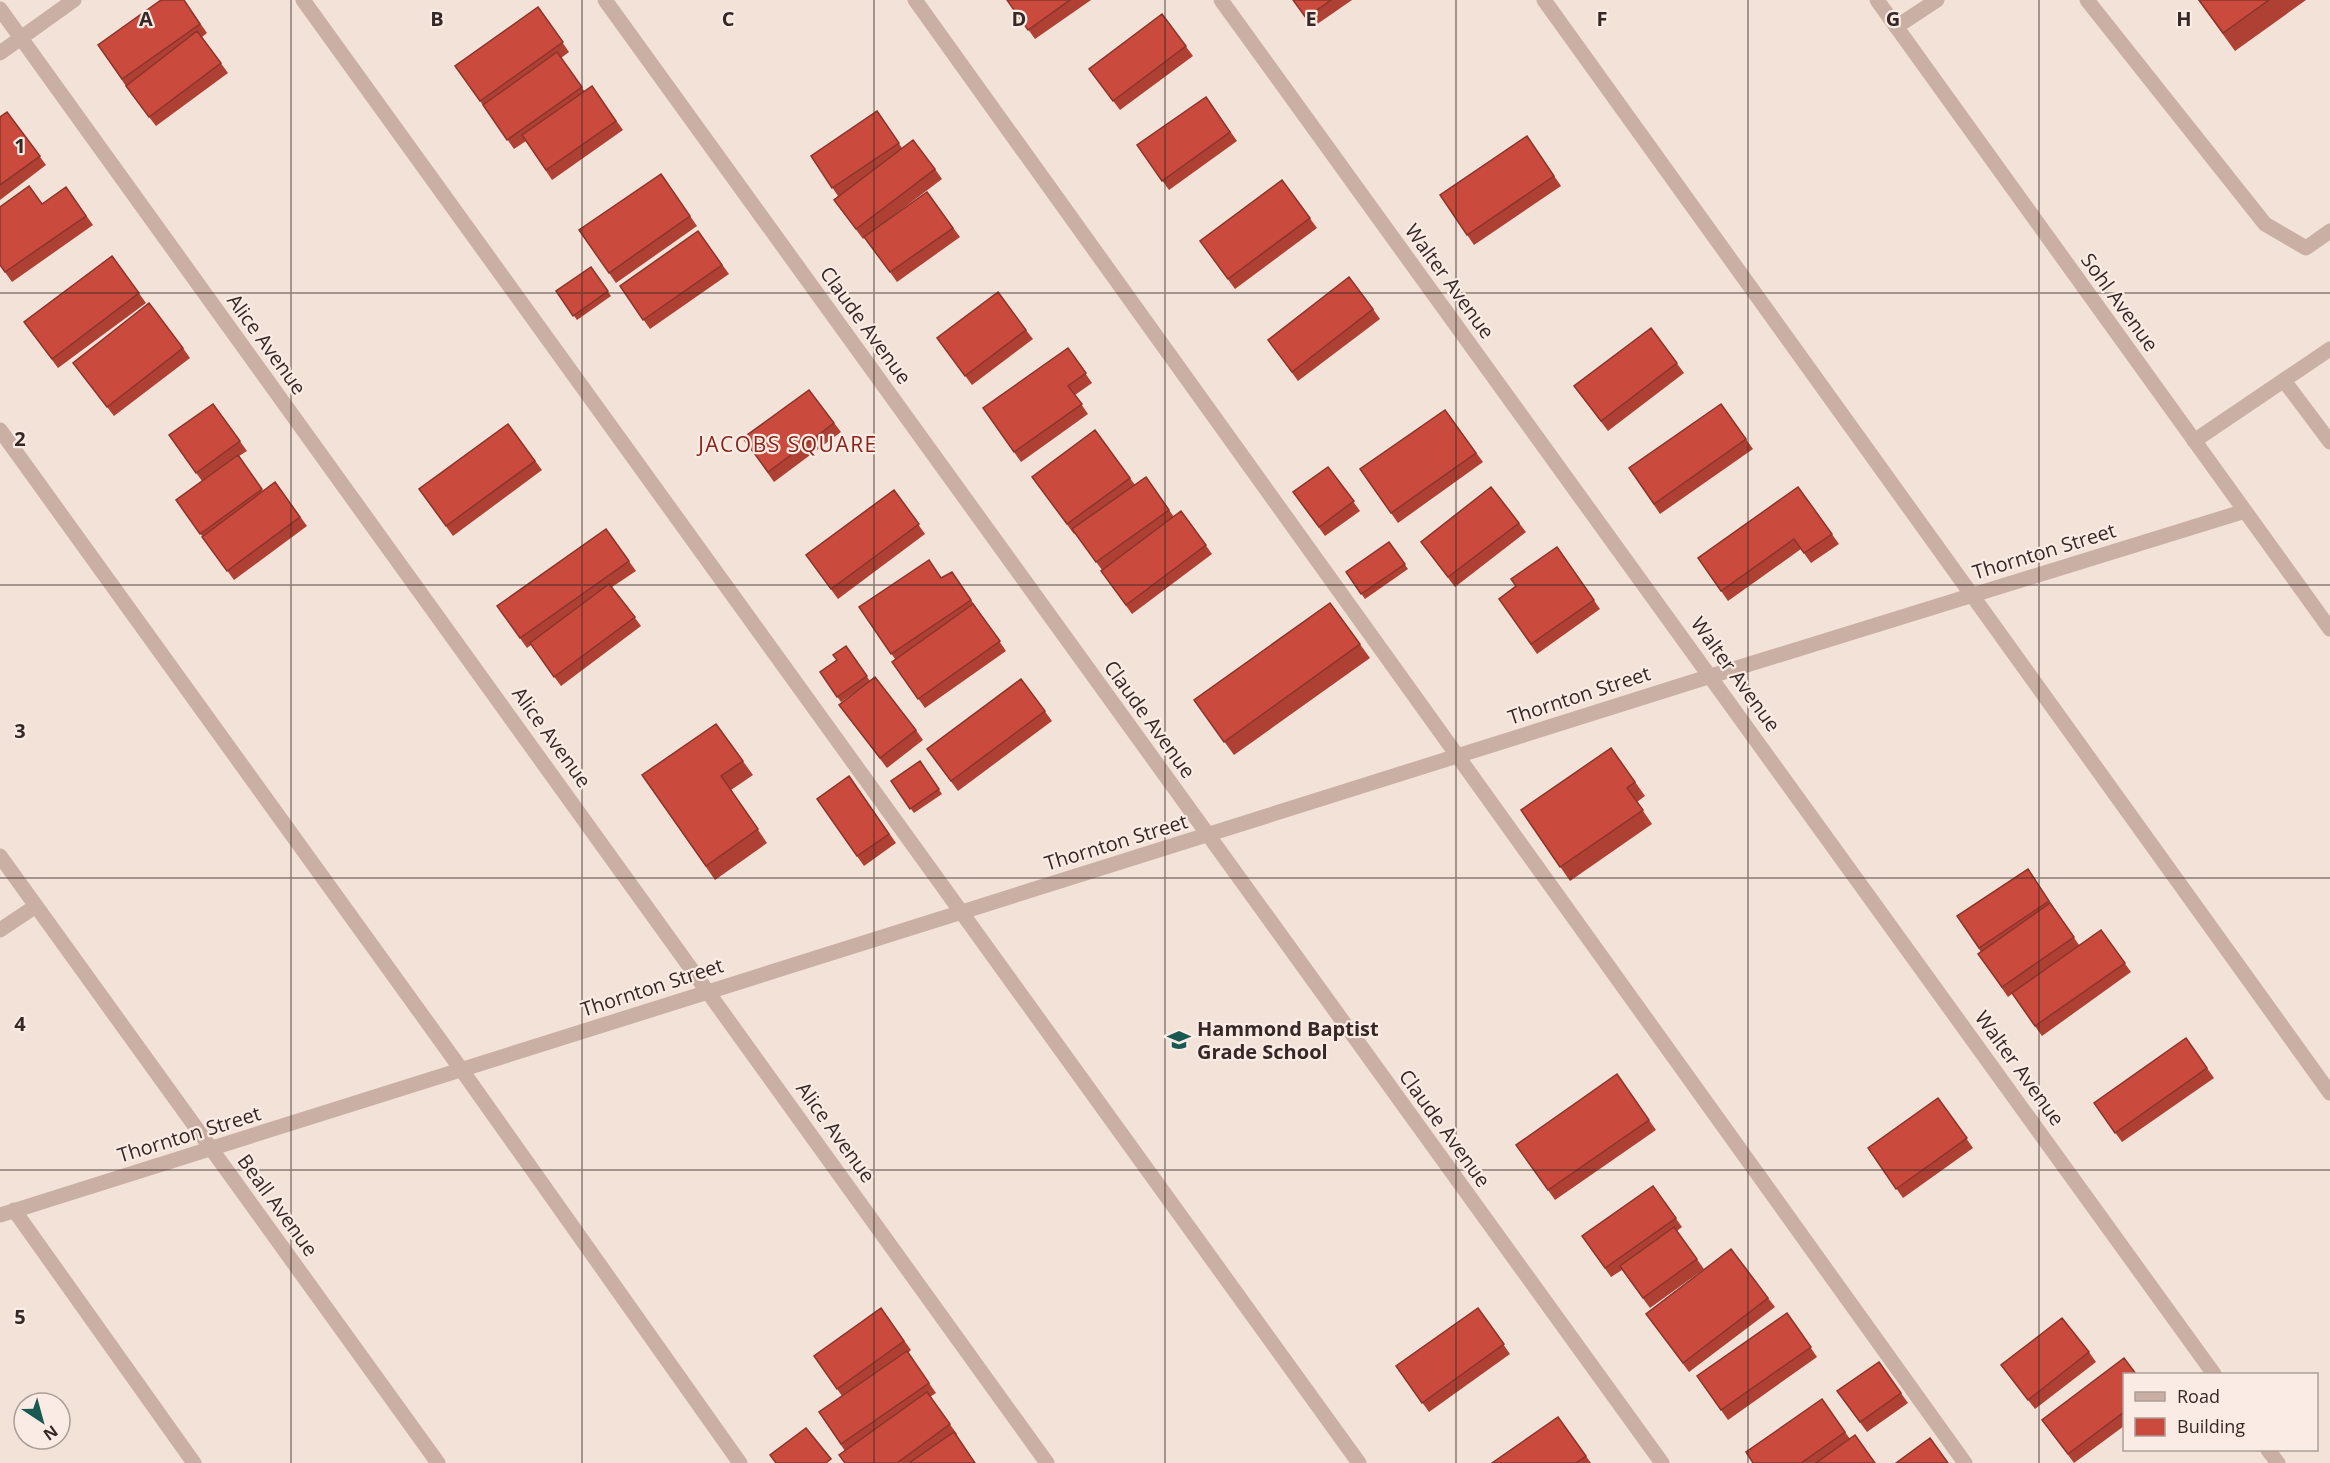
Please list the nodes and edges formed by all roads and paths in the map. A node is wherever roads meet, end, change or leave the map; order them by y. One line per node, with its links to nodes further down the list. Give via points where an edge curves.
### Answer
1 (74, 0): 12 (street)
2 (303, 0): 28 (street)
3 (605, 0): 25 (street, Claude Avenue)
4 (915, 0): 24 (street)
5 (1221, 0): 23 (street, Walter Avenue)
6 (1544, 0): 21 (street)
7 (1877, 0): 11 (street, Sohl Avenue)
8 (1937, 0): 11 (street)
9 (2087, 0): 14 (street, via 2265,224 2306,248)
10 (0, 9): 12 (street, Alice Avenue)
11 (1896, 27): 18 (street, Sohl Avenue)
12 (20, 38): 13 (street); 30 (street, Alice Avenue)
13 (0, 53)
14 (2330, 231)
15 (2330, 349): 16 (street)
16 (2285, 382): 18 (street); 19 (street)
17 (0, 430): 31 (street)
18 (2194, 441): 20 (street, Sohl Avenue)
19 (2330, 442)
20 (2245, 511): 21 (street, Thornton Street); 22 (street, Sohl Avenue)
21 (1974, 595): 23 (street, Thornton Street); 32 (street)
22 (2330, 629)
23 (1712, 676): 24 (street, Thornton Street); 35 (street, Walter Avenue)
24 (1459, 755): 25 (street, Thornton Street); 42 (street)
25 (1208, 835): 28 (street, Thornton Street); 41 (street, Claude Avenue)
26 (0, 856): 27 (street, Beall Avenue)
27 (36, 906): 29 (street); 33 (street, Beall Avenue)
28 (961, 912): 30 (street, Thornton Street); 40 (street)
29 (0, 930)
30 (709, 990): 31 (street, Thornton Street); 39 (street, Alice Avenue)
31 (461, 1069): 33 (street, Thornton Street); 38 (street)
32 (2330, 1093)
33 (212, 1149): 34 (street, Thornton Street); 37 (street, Beall Avenue)
34 (7, 1212): 36 (street)
35 (2213, 1373)
36 (194, 1463)
37 (438, 1463)
38 (740, 1463)
39 (1047, 1463)
40 (1359, 1463)
41 (1662, 1463)
42 (1965, 1463)

